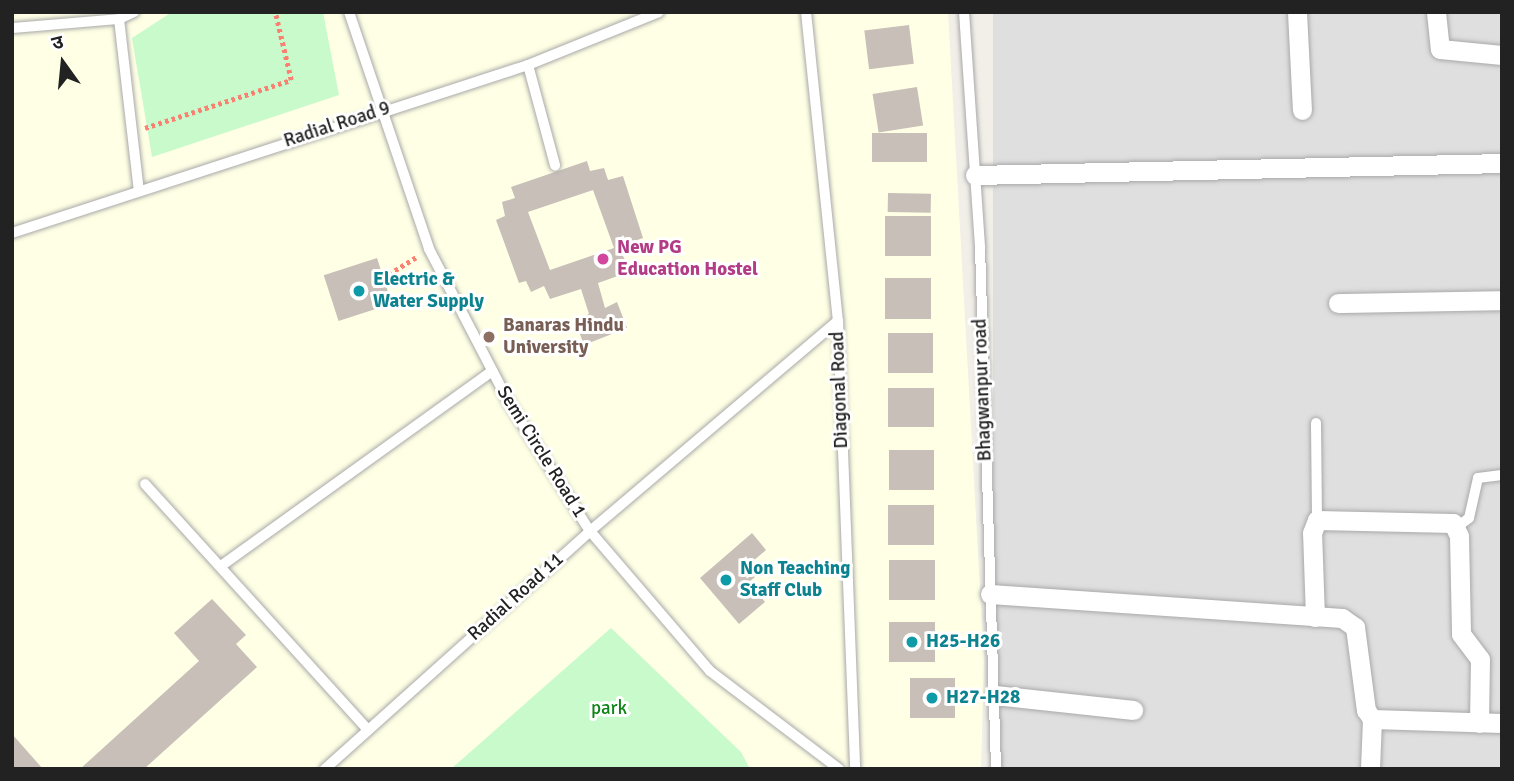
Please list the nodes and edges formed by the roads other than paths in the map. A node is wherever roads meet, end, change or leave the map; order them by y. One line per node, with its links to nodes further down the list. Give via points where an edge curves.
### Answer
1 (134, 12): 8 (lane)
2 (349, 12): 12 (lane, Semi Circle Road 1)
3 (659, 12): 11 (lane, Radial Road 9)
4 (806, 12): 21 (lane, Diagonal Road)
5 (964, 12): 16 (lane, Bhagwanpur road)
6 (1297, 12): 13 (street)
7 (1436, 12): 10 (street, via 1440,49)
8 (119, 19): 9 (lane); 17 (lane)
9 (12, 28)
10 (1502, 55)
11 (528, 65): 12 (lane, Radial Road 9); 15 (lane)
12 (382, 110): 17 (lane, Radial Road 9); 22 (lane, Semi Circle Road 1, via 429,249)
13 (1303, 110)
14 (1502, 163): 16 (street)
15 (555, 165)
16 (975, 175): 30 (lane, Bhagwanpur road)
17 (139, 191): 18 (lane, Radial Road 9)
18 (12, 233)
19 (1502, 300): 20 (street)
20 (1338, 303)
21 (838, 321): 28 (lane, Radial Road 11); 40 (lane, Diagonal Road)
22 (492, 370): 28 (lane, Semi Circle Road 1); 29 (lane)
23 (1316, 423): 26 (lane)
24 (1502, 475): 27 (lane, via 1478,478 1469,518)
25 (145, 484): 29 (lane)
26 (1317, 520): 27 (street, via 1446,521); 31 (street, via 1312,533)
27 (1457, 527): 35 (street, via 1461,634 1480,659)
28 (590, 531): 37 (lane, Radial Road 11); 39 (lane, Semi Circle Road 1, via 710,671)
29 (221, 566): 37 (lane)
30 (990, 594): 31 (street); 32 (lane, Bhagwanpur road)
31 (1315, 617): 34 (street, via 1352,621 1366,710)
32 (995, 695): 33 (street); 41 (lane, Bhagwanpur road)
33 (1133, 710)
34 (1372, 719): 35 (street); 42 (street)
35 (1479, 723): 36 (street)
36 (1502, 723)
37 (368, 730): 38 (lane, Radial Road 11)
38 (325, 769)
39 (839, 769)
40 (855, 769)
41 (996, 769)
42 (1370, 769)

